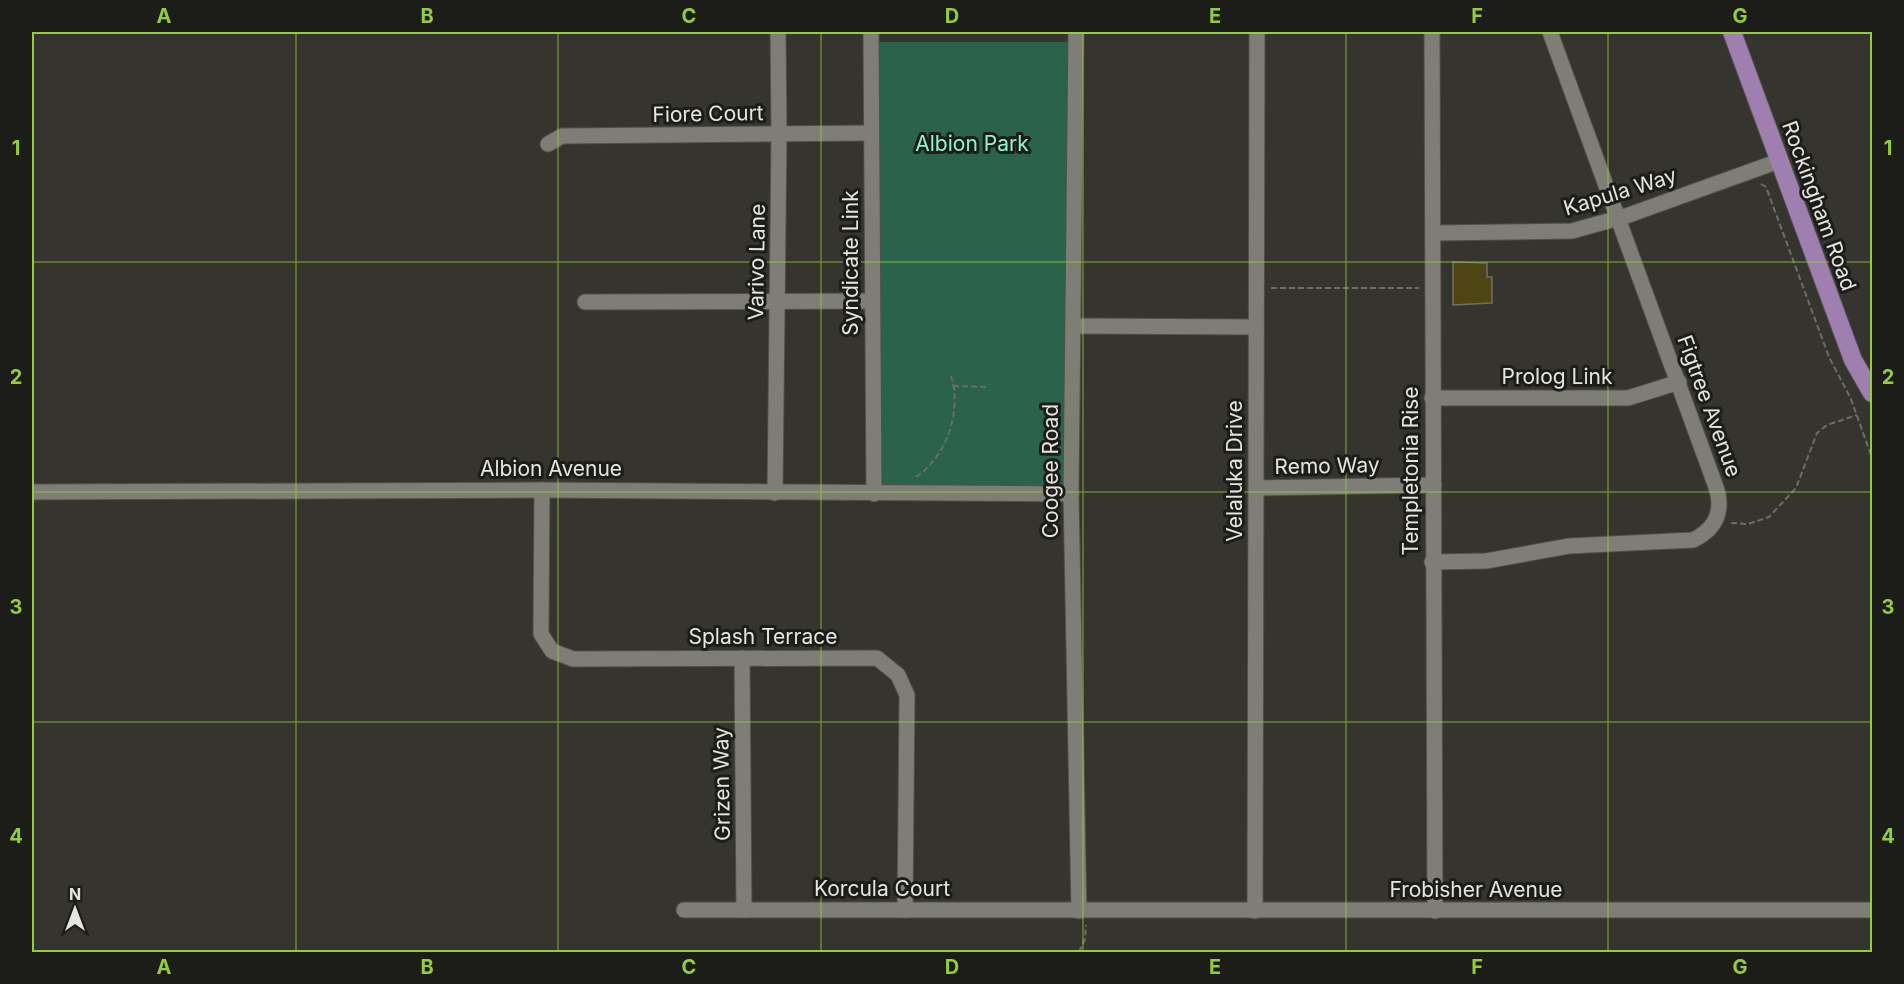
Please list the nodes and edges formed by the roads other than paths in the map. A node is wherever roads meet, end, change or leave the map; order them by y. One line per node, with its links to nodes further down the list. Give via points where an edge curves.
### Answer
1 (778, 32): 9 (street, Varivo Lane)
2 (871, 32): 8 (street, Syndicate Link)
3 (1076, 32): 17 (street, Coogee Road)
4 (1257, 32): 18 (street, Velaluka Drive)
5 (1432, 32): 13 (street, Templetonia Rise)
6 (1550, 32): 12 (street, Figtree Avenue)
7 (1732, 32): 11 (main road, Rockingham Road)
8 (871, 133): 9 (street, Fiore Court); 15 (street, Syndicate Link)
9 (779, 134): 10 (street, Fiore Court, via 562,136); 14 (street, Varivo Lane)
10 (548, 144)
11 (1779, 161): 12 (street, Kapula Way); 20 (main road, Rockingham Road, via 1852,360)
12 (1619, 218): 13 (street, Kapula Way, via 1558,232); 19 (street, Figtree Avenue)
13 (1433, 233): 21 (street, Templetonia Rise)
14 (778, 301): 15 (street); 16 (street); 26 (street, Varivo Lane)
15 (872, 301): 27 (street, Syndicate Link)
16 (585, 302)
17 (1073, 326): 18 (street); 28 (street, Coogee Road)
18 (1256, 327): 23 (street, Velaluka Drive)
19 (1679, 382): 21 (street, Prolog Link, via 1628,398); 29 (street, Figtree Avenue, via 1719,495 1717,520 1702,536 1682,542 1569,546 1486,561)
20 (1872, 393)
21 (1432, 398): 22 (street, Templetonia Rise)
22 (1434, 485): 23 (street, Remo Way); 29 (street, Templetonia Rise)
23 (1256, 488): 36 (street, Velaluka Drive)
24 (542, 489): 25 (street, Albion Avenue); 26 (street, Albion Avenue); 30 (street, Splash Terrace, via 541,634 552,651 573,658)
25 (32, 492)
26 (775, 493): 27 (street, Albion Avenue)
27 (874, 494): 28 (street, Albion Avenue)
28 (1071, 494): 34 (street, Coogee Road)
29 (1432, 562): 37 (street, Templetonia Rise)
30 (742, 658): 32 (street, Grizen Way); 33 (street, Splash Terrace, via 877,658 898,675 907,695)
31 (684, 910): 32 (street, Korcula Court)
32 (744, 910): 33 (street, Korcula Court)
33 (905, 910): 34 (street, Korcula Court)
34 (1083, 910): 36 (street, Frobisher Avenue)
35 (1872, 910): 37 (street, Frobisher Avenue)
36 (1255, 911): 37 (street, Frobisher Avenue)
37 (1435, 911)

